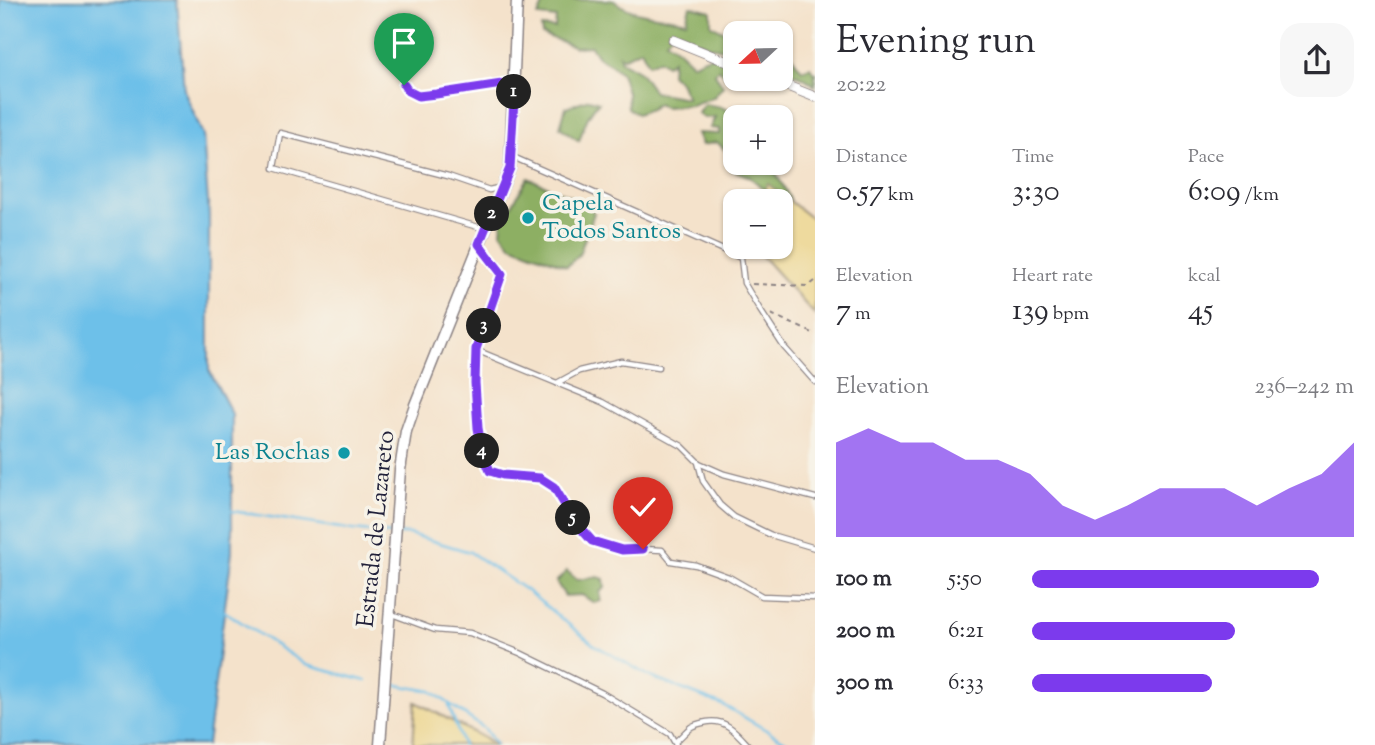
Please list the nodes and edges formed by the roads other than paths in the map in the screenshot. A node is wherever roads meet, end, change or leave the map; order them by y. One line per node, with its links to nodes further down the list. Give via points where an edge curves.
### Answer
1 (517, 0): 5 (street, Estrada de Lazareto)
2 (673, 40): 3 (street)
3 (723, 60)
4 (406, 65): 5 (lane, via 404,85 418,96)
5 (515, 82): 8 (street, Estrada de Lazareto)
6 (793, 88): 7 (street)
7 (815, 97)
8 (512, 157): 9 (street, Estrada de Lazareto); 14 (lane, via 741,258 744,284 784,347)
9 (504, 183): 10 (street, Estrada de Lazareto); 10 (lane, via 489,190 280,133 274,168)
10 (485, 229): 11 (street, Estrada de Lazareto)
11 (479, 244): 12 (lane, via 502,274); 20 (street, Estrada de Lazareto, via 406,431)
12 (476, 349): 15 (lane); 19 (lane, via 478,428 490,471 540,478 554,487 592,541 622,550 662,550 671,561 729,577 762,596)
13 (659, 367): 15 (lane, via 621,361 579,371)
14 (815, 382)
15 (556, 383): 16 (lane, via 603,402 682,446)
16 (698, 462): 17 (lane, via 724,474); 18 (lane, via 703,481 734,517 771,535)
17 (815, 498)
18 (815, 548)
19 (815, 598)
20 (388, 612): 21 (lane, via 435,630 470,633 520,653 602,693 670,734); 22 (street, Estrada de Lazareto)
21 (676, 744): 23 (lane, via 692,727 718,721)
22 (380, 745)
23 (748, 745)

